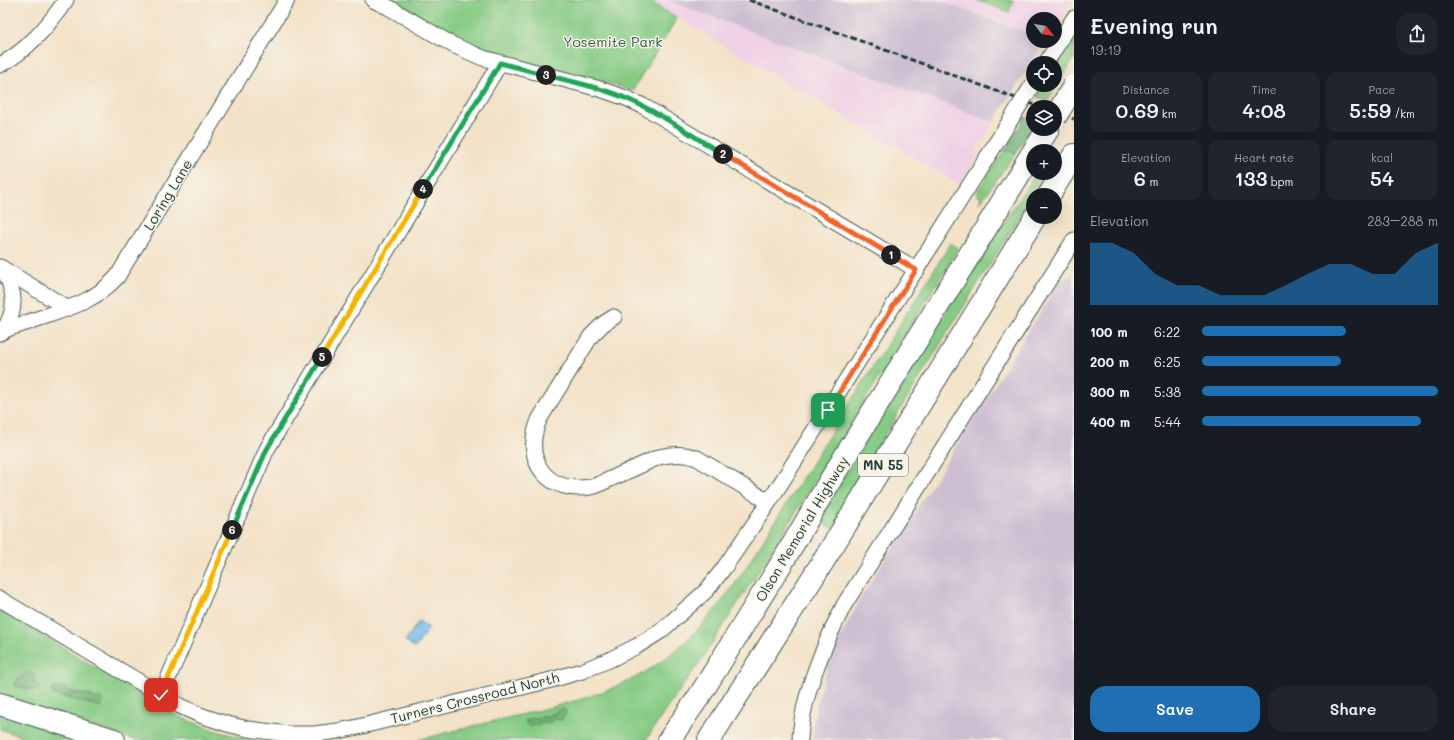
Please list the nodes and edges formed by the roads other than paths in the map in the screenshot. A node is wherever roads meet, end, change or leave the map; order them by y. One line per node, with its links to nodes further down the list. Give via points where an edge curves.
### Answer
1 (66, 0): 7 (street, via 38,37)
2 (287, 0): 18 (street, Loring Lane, via 123,268 102,292)
3 (373, 0): 6 (street, via 466,51)
4 (1074, 18): 5 (street)
5 (1050, 56)
6 (500, 63): 17 (street, via 600,89 643,106); 24 (street, via 270,444)
7 (0, 66)
8 (1074, 86): 10 (highway, bridge)
9 (1028, 92): 17 (street, Turners Crossroad North, bridge)
10 (1062, 106)
11 (1074, 155): 13 (highway)
12 (1026, 164): 23 (highway, Olson Memorial Highway / MN 55)
13 (1053, 188)
14 (1032, 224): 26 (highway, MN 55)
15 (1072, 247): 32 (street, via 844,605 826,639 813,677)
16 (1, 268): 18 (street); 20 (street, via 11,287 13,303 8,323)
17 (916, 270): 21 (street, Turners Crossroad North)
18 (67, 308): 20 (street, Loring Lane)
19 (614, 317): 21 (street, via 591,336 538,422 532,449 538,467 560,486 586,488 596,486 659,457 670,454 688,455)
20 (2, 332)
21 (769, 502): 24 (street, Turners Crossroad North, via 724,568 707,590 685,611 661,631 637,646 582,671 358,727 314,734 270,732 227,724 200,715)
22 (0, 598): 24 (street, Turners Crossroad North)
23 (700, 694): 28 (highway); 29 (highway, Olson Memorial Highway / MN 55)
24 (161, 695)
25 (0, 704): 27 (highway)
26 (728, 711): 30 (highway, MN 55); 31 (highway)
27 (114, 740)
28 (661, 740)
29 (669, 740)
30 (708, 740)
31 (713, 740)
32 (800, 740)

